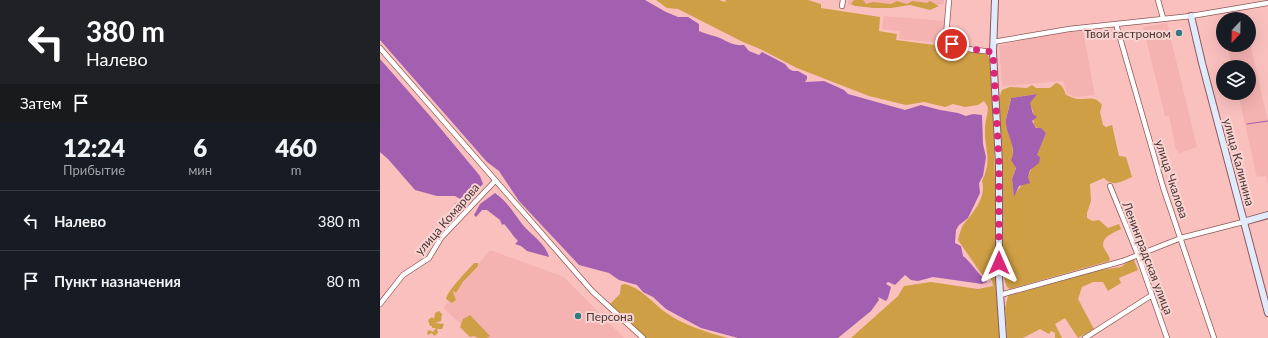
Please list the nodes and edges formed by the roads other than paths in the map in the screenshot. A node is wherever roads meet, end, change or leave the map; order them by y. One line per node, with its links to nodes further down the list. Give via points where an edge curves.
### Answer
1 (843, 0): 6 (street)
2 (949, 0): 12 (street, via 946,36 948,40 952,44)
3 (995, 0): 10 (street)
4 (1158, 0): 8 (street)
5 (1268, 3): 7 (street)
6 (842, 6)
7 (1191, 16): 8 (street); 16 (street, улица Калинина)
8 (1163, 18): 9 (street)
9 (1116, 24): 10 (street); 17 (street, улица Чкалова, via 1163,187)
10 (993, 42): 12 (street)
11 (380, 48): 13 (street)
12 (993, 52): 19 (street, via 999,163)
13 (495, 181): 21 (street, улица Комарова, via 441,238 429,258 403,276); 23 (street, via 592,291)
14 (1110, 186): 18 (street, Ленинградская улица)
15 (1268, 215): 16 (street)
16 (1244, 222): 17 (street); 22 (street, улица Калинина)
17 (1181, 238): 18 (street); 27 (street, улица Чкалова)
18 (1138, 255): 19 (street); 20 (street, Ленинградская улица)
19 (1000, 295): 24 (street)
20 (1152, 295): 25 (street); 26 (street, Ленинградская улица)
21 (380, 304)
22 (1268, 313)
23 (643, 338)
24 (1003, 338)
25 (1085, 338)
26 (1167, 338)
27 (1214, 338)

